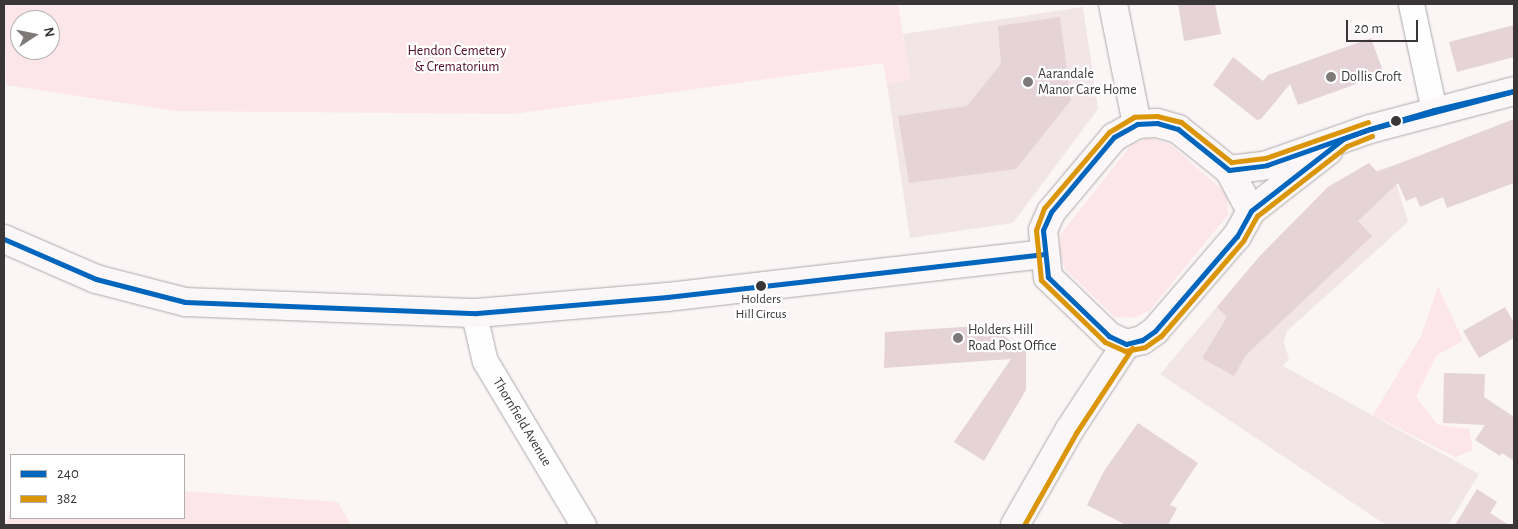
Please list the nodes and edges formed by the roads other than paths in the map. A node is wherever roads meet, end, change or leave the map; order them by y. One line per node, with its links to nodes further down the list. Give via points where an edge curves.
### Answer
1 (1113, 4): 5 (main road)
2 (1411, 4): 4 (street)
3 (1514, 91): 4 (main road)
4 (1434, 110): 6 (main road)
5 (1137, 124): 7 (main road, via 1157,123 1178,129); 10 (main road, via 1114,137 1052,212 1043,230)
6 (1343, 139): 7 (main road, via 1267,165); 8 (main road)
7 (1229, 170): 8 (main road)
8 (1251, 210): 12 (main road, via 1237,236 1155,330 1142,340)
9 (4, 239): 11 (main road, via 96,279 185,302)
10 (1043, 254): 11 (main road, via 667,297); 12 (main road, via 1048,277 1066,298 1109,336)
11 (477, 314): 13 (street, Thornfield Avenue, via 485,361)
12 (1126, 344): 14 (main road, via 1070,429)
13 (583, 525)
14 (1016, 525)

